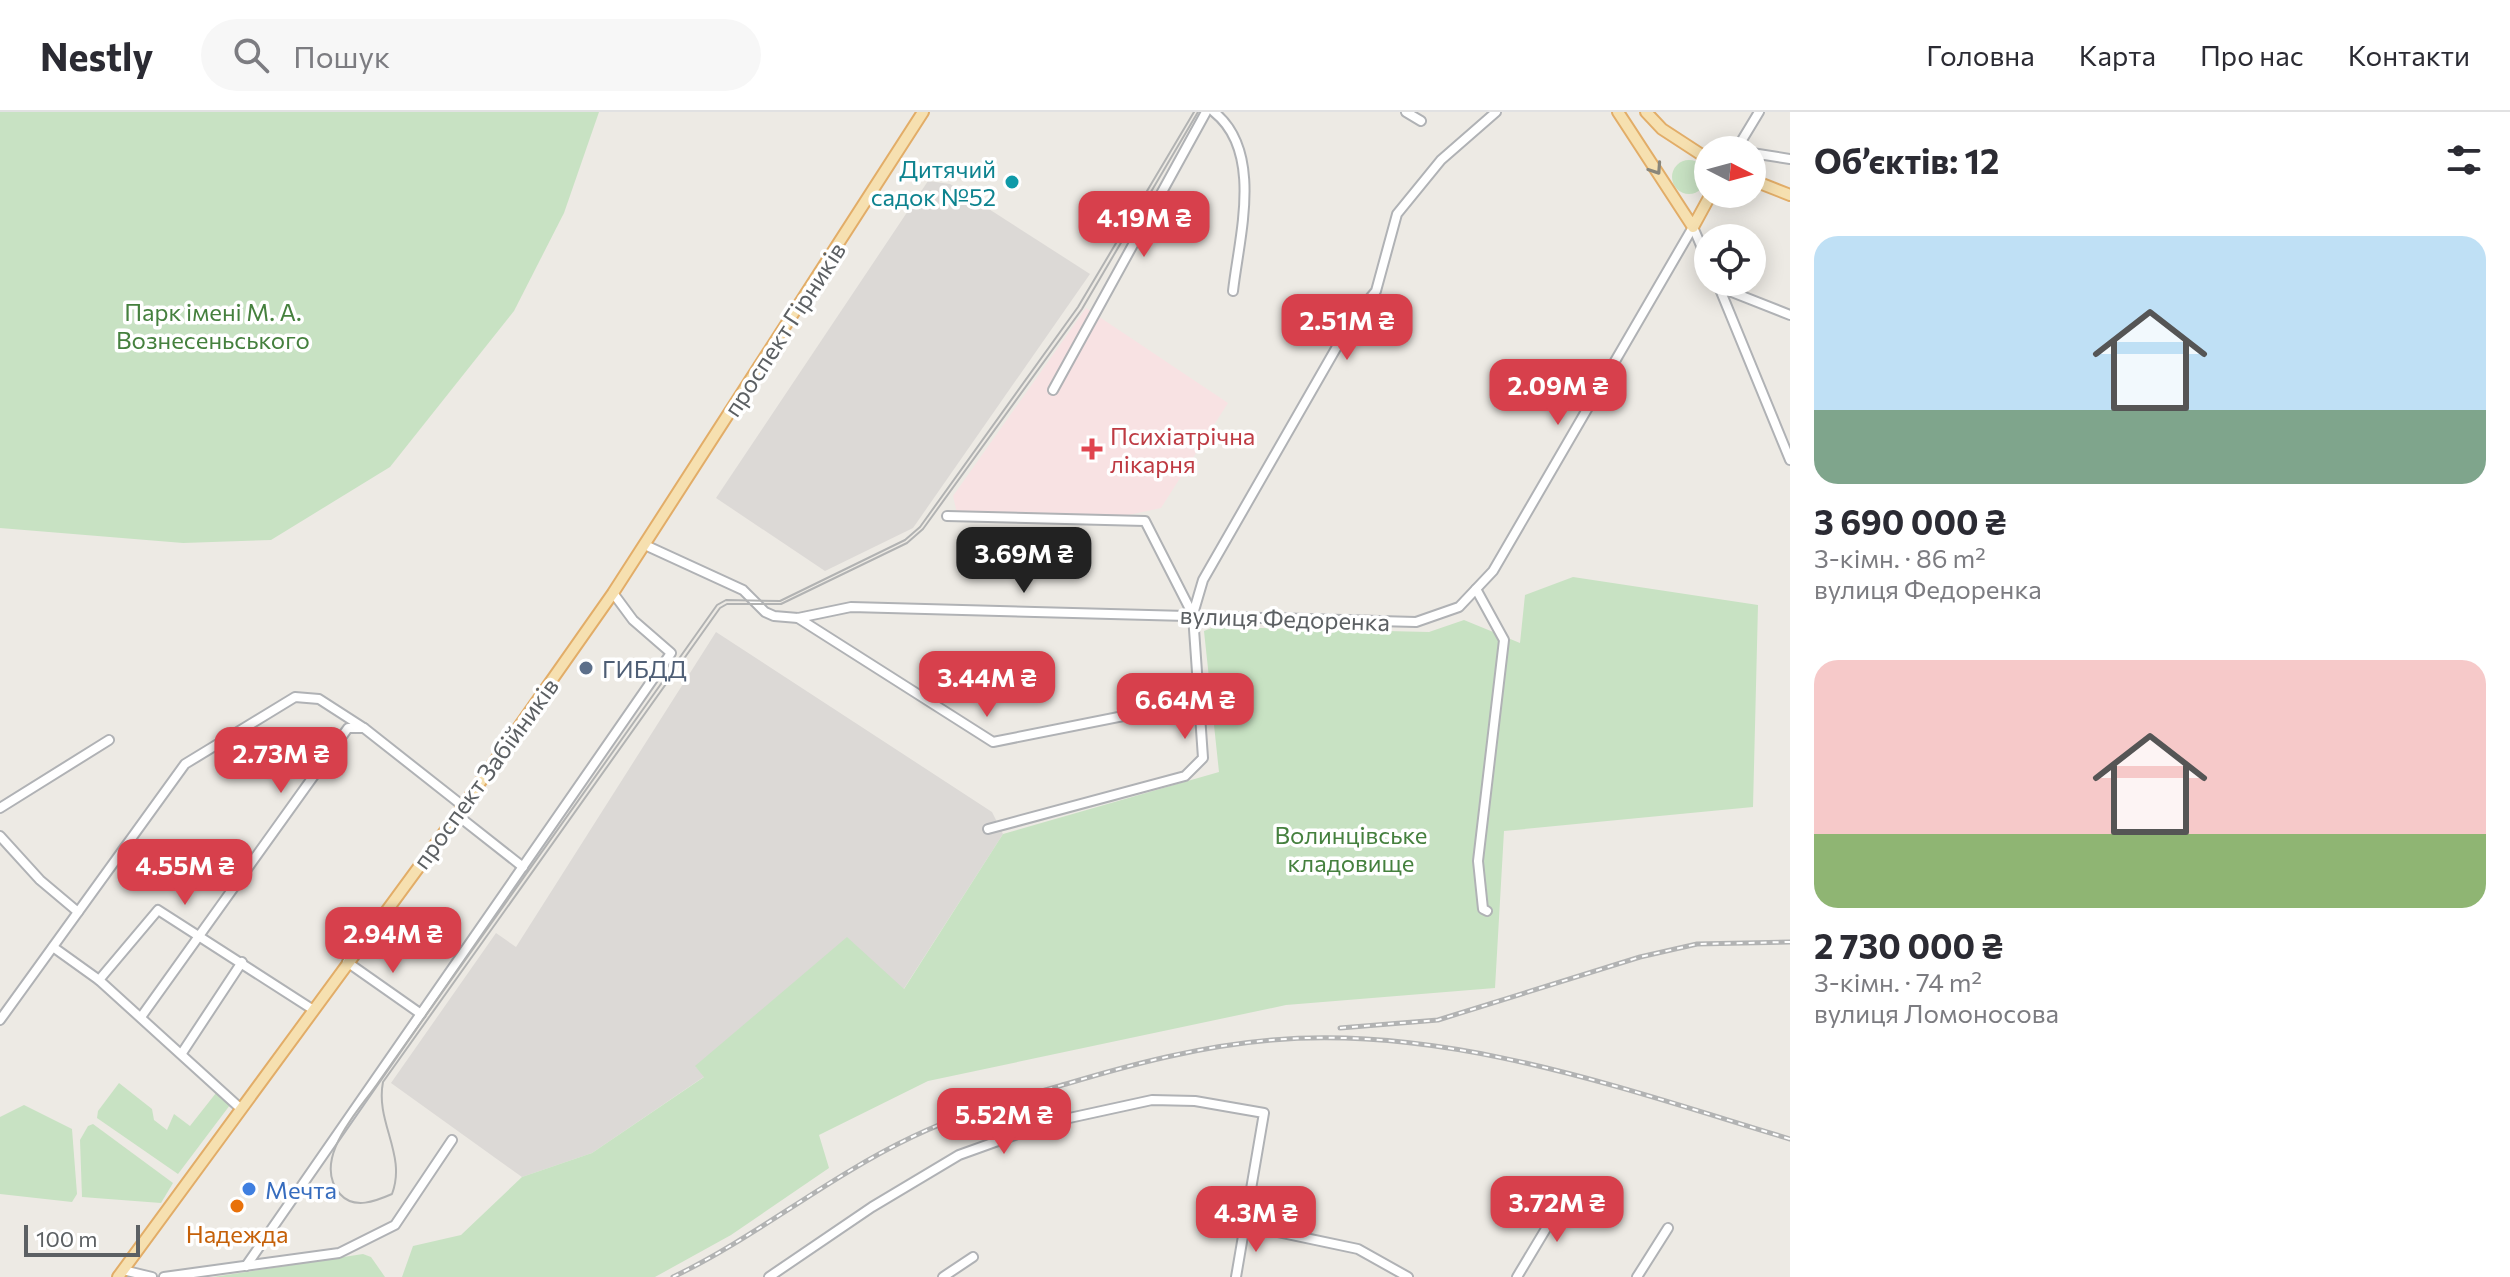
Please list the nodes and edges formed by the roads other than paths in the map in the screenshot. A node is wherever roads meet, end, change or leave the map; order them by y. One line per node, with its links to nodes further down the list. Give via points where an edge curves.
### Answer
1 (923, 112): 25 (main road, проспект Гірників)
2 (1206, 112): 22 (street)
3 (1214, 112): 18 (street, via 1234,137 1243,163)
4 (1406, 112): 9 (street)
5 (1496, 112): 28 (street, via 1441,160 1397,214 1376,291 1354,317 1203,580)
6 (1618, 112): 17 (main road, one-way to 17)
7 (1646, 112): 11 (main road)
8 (1759, 112): 10 (street)
9 (1421, 121)
10 (1744, 136)
11 (1694, 150)
12 (1766, 155): 13 (street)
13 (1790, 159)
14 (1766, 186): 15 (main road)
15 (1790, 195)
16 (1703, 208): 17 (main road, вулиця Федоренка)
17 (1693, 227): 26 (street, вулиця Федоренка, via 1493,571)
18 (1233, 291)
19 (1723, 296): 23 (street)
20 (1746, 296): 21 (street)
21 (1790, 315)
22 (1053, 390)
23 (1790, 460)
24 (947, 516): 28 (street, via 1145,521)
25 (645, 545): 27 (main road, проспект Забійників); 29 (street, вулиця Федоренка, via 743,590 765,612)
26 (1476, 589): 28 (street, вулиця Федоренка, via 1459,607 1416,622); 38 (street, via 1504,640 1478,861)
27 (613, 593): 34 (main road, проспект Забійників); 37 (street, via 633,620 671,653)
28 (1193, 615): 29 (street, вулиця Федоренка, via 851,607); 30 (street)
29 (798, 618): 30 (street, via 993,742)
30 (1199, 701): 35 (street, via 1203,758 1185,776)
31 (364, 728): 34 (street); 39 (street, via 319,699 295,697 185,764); 40 (street, via 348,728)
32 (109, 740): 33 (street)
33 (0, 808)
34 (460, 811): 37 (street); 43 (main road, проспект Забійників)
35 (988, 829)
36 (0, 836): 39 (street)
37 (523, 867): 46 (street)
38 (1487, 911)
39 (78, 912): 41 (street)
40 (201, 934): 42 (street); 44 (street, via 158,910); 47 (street)
41 (53, 947): 44 (street); 48 (street)
42 (242, 962): 45 (street); 49 (street)
43 (347, 962): 45 (main road, проспект Забійників); 46 (street)
44 (99, 980): 47 (street)
45 (312, 1009): 50 (main road, проспект Забійників)
46 (421, 1014): 56 (street)
47 (141, 1017): 49 (street)
48 (0, 1020)
49 (182, 1053): 50 (street)
50 (240, 1108): 57 (main road, проспект Забійників)
51 (452, 1140): 56 (street, via 395,1225 339,1253)
52 (1568, 1192): 64 (street)
53 (1244, 1225): 60 (street, via 1264,1113 1152,1100 1051,1122 959,1155); 62 (street); 63 (street, via 1358,1249)
54 (1668, 1228): 65 (street)
55 (973, 1257): 61 (street)
56 (246, 1266): 59 (street)
57 (120, 1274): 58 (street)
58 (152, 1277)
59 (164, 1277)
60 (769, 1277)
61 (943, 1277)
62 (1236, 1277)
63 (1408, 1277)
64 (1517, 1277)
65 (1637, 1277)

